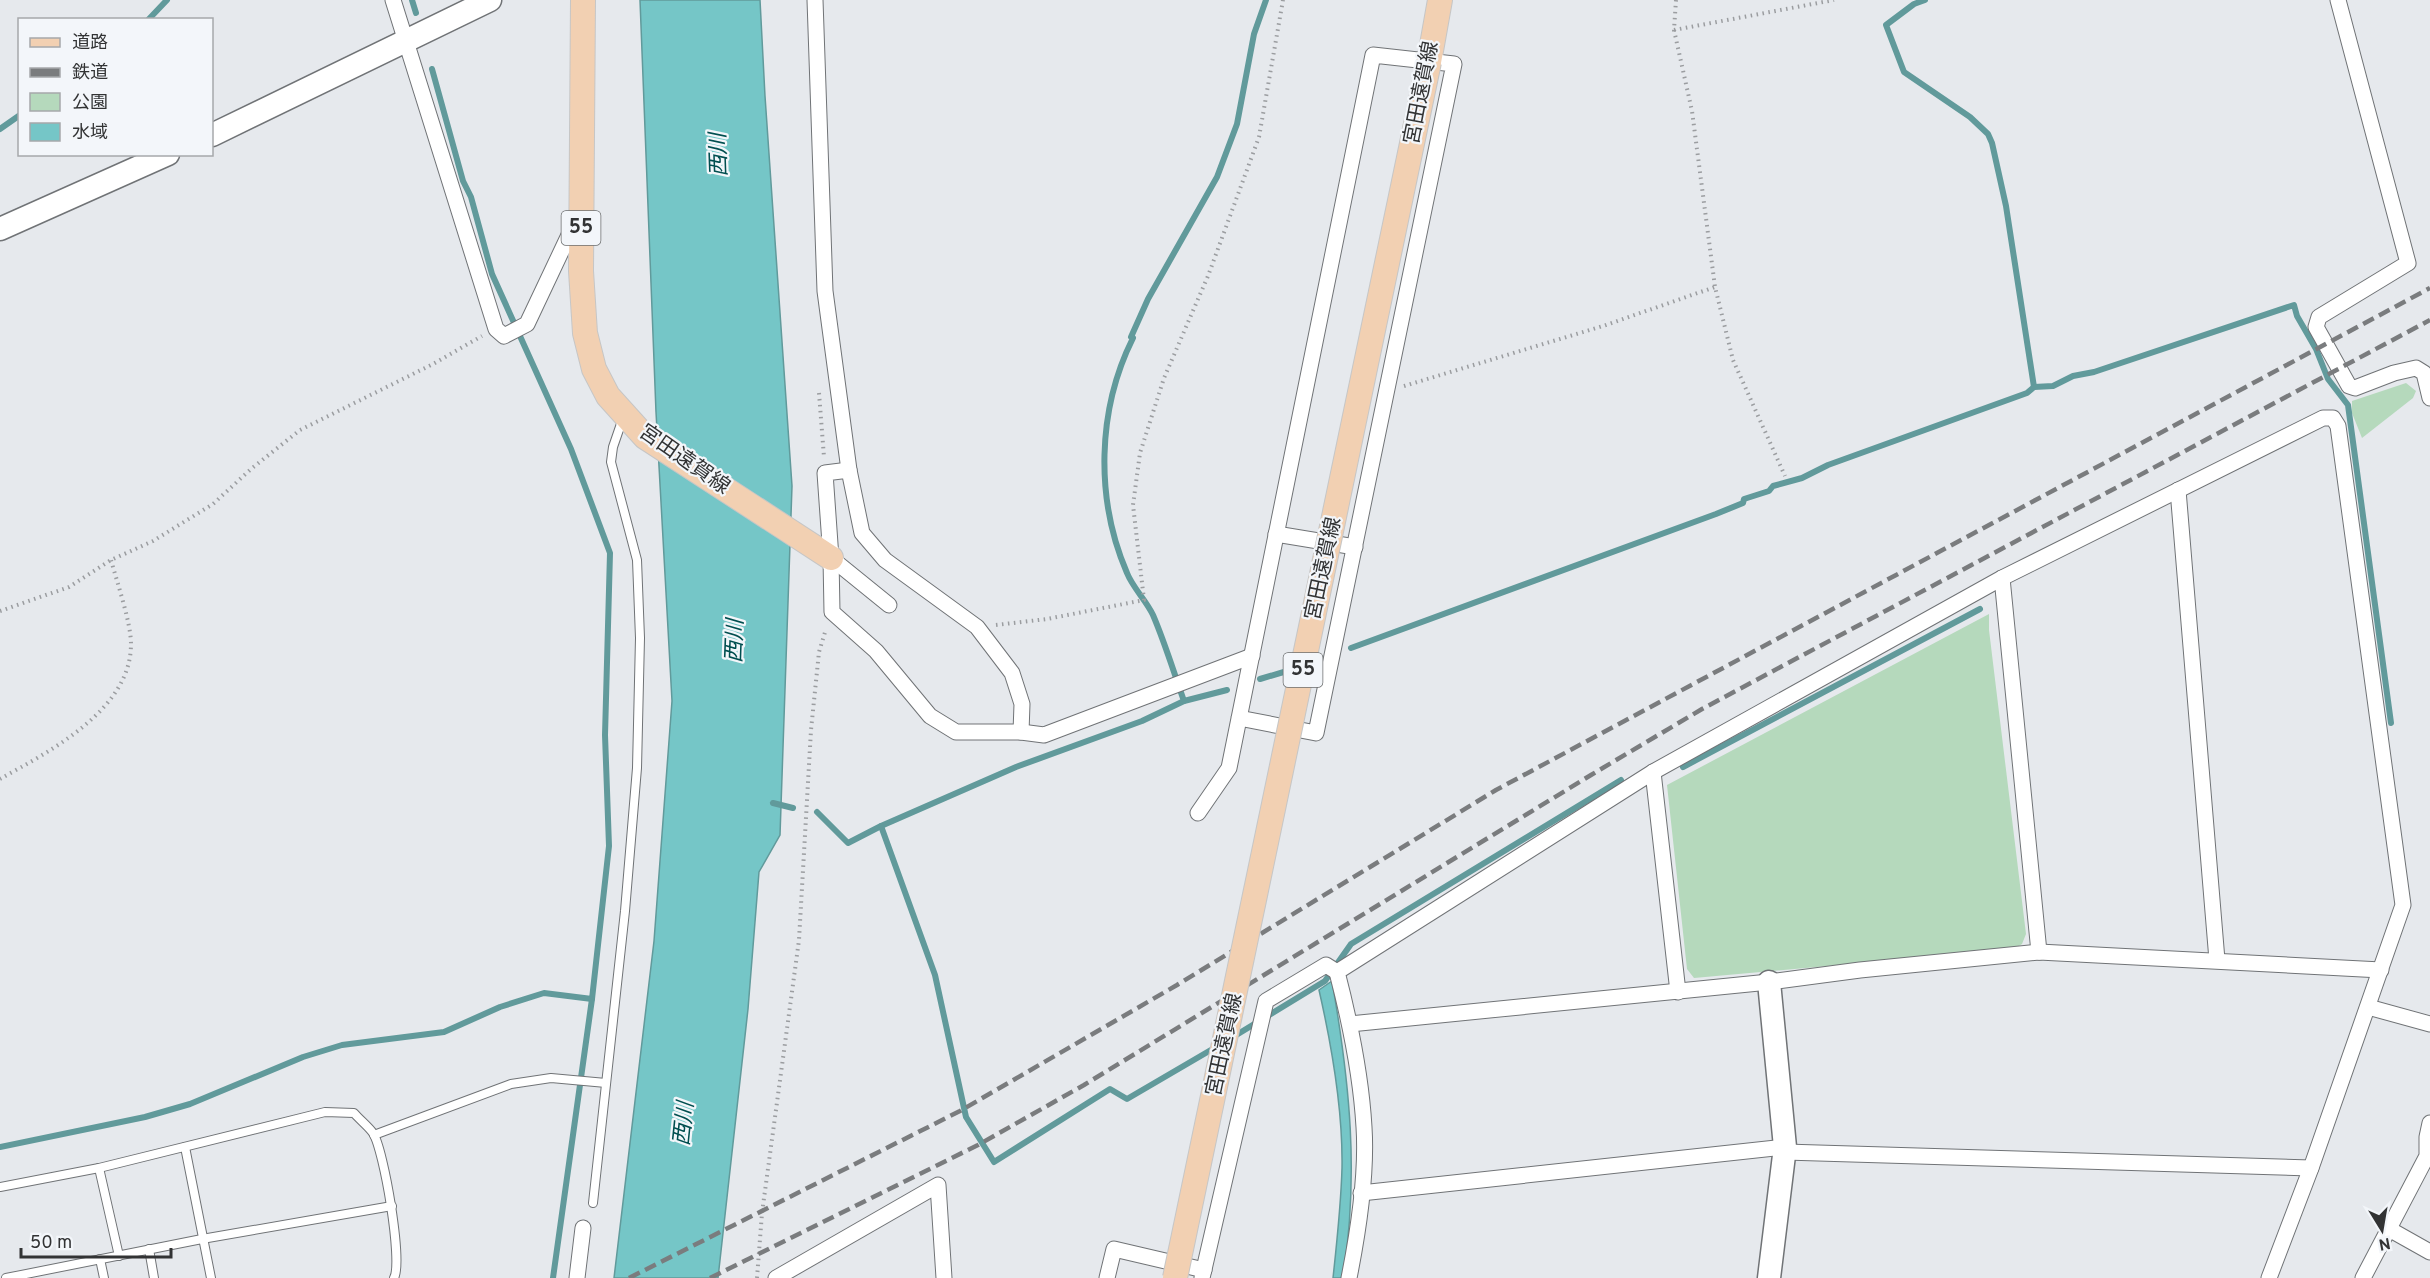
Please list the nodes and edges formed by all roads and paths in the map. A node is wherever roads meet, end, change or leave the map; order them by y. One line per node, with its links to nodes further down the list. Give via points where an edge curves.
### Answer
1 (393, 0): 11 (street)
2 (490, 0): 11 (street)
3 (583, 0): 15 (main road, 宮田遠賀線 / 55)
4 (815, 0): 22 (street, via 825,291)
5 (1283, 0): 33 (path, via 1259,137 1208,276 1164,378 1140,453 1133,506 1144,600 1047,619)
6 (1440, 0): 12 (main road, 宮田遠賀線 / 55)
7 (1676, 0): 10 (path)
8 (1834, 0): 10 (path)
9 (2338, 0): 20 (street, via 2408,263 2319,317 2316,327 2349,386 2355,388 2416,368 2424,373)
10 (1674, 30): 17 (path, via 1692,111)
11 (406, 42): 13 (street); 18 (street)
12 (1429, 62): 19 (street, via 1454,64); 25 (street, via 1372,55); 79 (main road, 宮田遠賀線 / 55, bridge)
13 (213, 135)
14 (164, 156): 16 (street)
15 (581, 210): 18 (street, via 527,324 504,336); 21 (main road, 宮田遠賀線 / 55, via 585,333 594,369 608,396)
16 (0, 229)
17 (1715, 287): 19 (path, via 1603,326); 23 (path, via 1733,360)
18 (496, 329): 28 (path, via 300,430 250,468 213,504 153,541)
19 (1388, 391): 26 (street)
20 (2430, 398)
21 (625, 414): 27 (main road, 宮田遠賀線 / 55, via 645,437); 49 (lane, via 611,462 637,560 637,744 625,911)
22 (849, 470): 27 (street, via 825,473); 33 (street, via 862,533 885,560)
23 (1785, 476)
24 (2178, 490): 29 (street); 41 (street); 42 (street, via 2323,418 2333,418 2337,426 2403,905)
25 (1276, 534): 26 (street); 34 (street)
26 (1355, 547): 35 (street, via 1316,733)
27 (831, 558): 30 (street); 32 (street)
28 (111, 560): 31 (path, via 69,587); 38 (path, via 131,642 129,664 121,682 98,716 39,758)
29 (2002, 578): 37 (street); 40 (street)
30 (889, 604)
31 (0, 611)
32 (832, 612): 36 (street, via 876,651 930,716 956,732); 75 (path, via 819,652 799,940 762,1213)
33 (977, 627): 36 (street, via 1012,673 1022,704)
34 (1252, 656): 35 (street); 36 (street, via 1044,735)
35 (1239, 718): 39 (street, via 1229,768)
36 (1020, 732)
37 (1653, 772): 43 (street); 45 (street)
38 (0, 779)
39 (1198, 813)
40 (2039, 952): 41 (street); 44 (street)
41 (2217, 960): 42 (street)
42 (2381, 970): 46 (street)
43 (1337, 972): 47 (street); 68 (street, via 1326,965 1266,1000)
44 (1769, 982): 45 (street); 54 (street)
45 (1678, 992): 47 (street)
46 (2368, 1007): 48 (street); 56 (street)
47 (1350, 1024): 58 (street, via 1364,1128)
48 (2430, 1024)
49 (603, 1083): 51 (lane, via 551,1078 511,1084); 59 (lane)
50 (2430, 1123): 53 (street)
51 (374, 1135): 52 (lane, via 354,1113 325,1112); 60 (lane)
52 (185, 1147): 55 (lane); 63 (lane)
53 (2428, 1147): 62 (street)
54 (1785, 1150): 56 (street); 58 (street); 81 (street)
55 (99, 1168): 57 (lane); 66 (lane)
56 (2311, 1168): 82 (street)
57 (0, 1187)
58 (1361, 1193): 80 (street)
59 (593, 1203)
60 (392, 1206): 63 (lane); 73 (lane, via 397,1260)
61 (584, 1228): 74 (street)
62 (2389, 1229): 65 (street); 83 (street)
63 (202, 1239): 64 (lane); 72 (lane)
64 (149, 1249): 66 (lane); 71 (lane)
65 (2430, 1252)
66 (119, 1256): 67 (lane)
67 (100, 1259): 69 (lane); 70 (lane)
68 (1203, 1274): 78 (street, via 1114,1249)
69 (6, 1278)
70 (104, 1278)
71 (154, 1278)
72 (211, 1278)
73 (394, 1278)
74 (577, 1278)
75 (757, 1278)
76 (776, 1278): 77 (street, via 938,1185)
77 (944, 1278)
78 (1107, 1278)
79 (1175, 1278)
80 (1349, 1278)
81 (1769, 1278)
82 (2269, 1278)
83 (2363, 1278)

